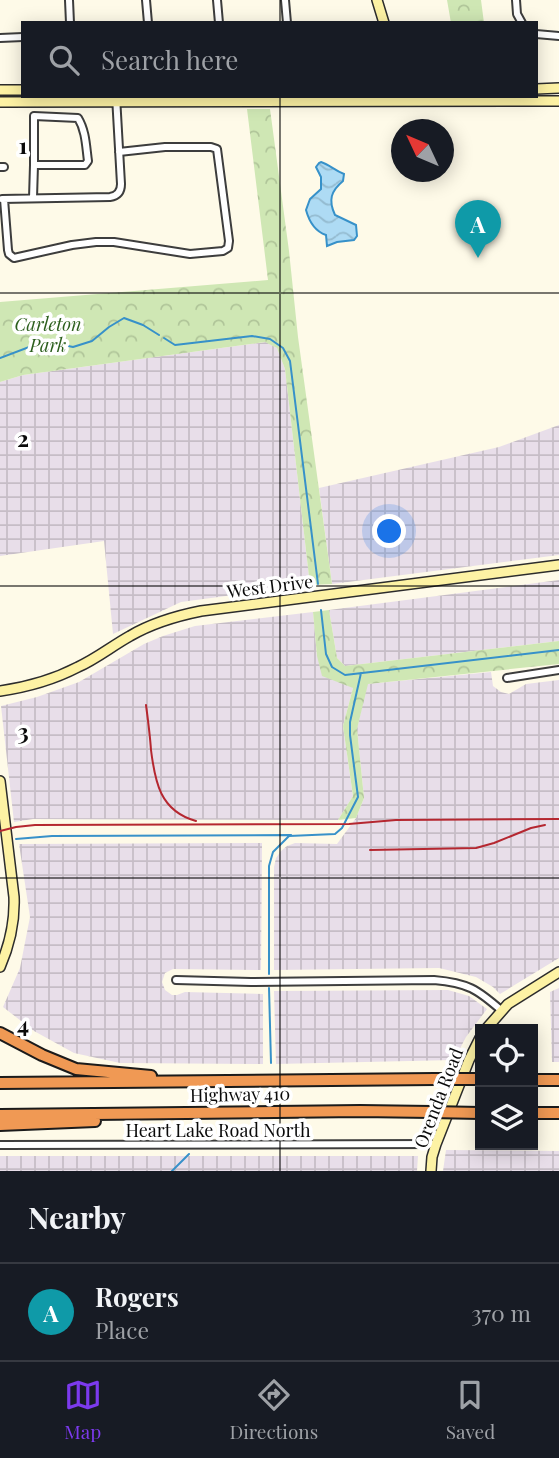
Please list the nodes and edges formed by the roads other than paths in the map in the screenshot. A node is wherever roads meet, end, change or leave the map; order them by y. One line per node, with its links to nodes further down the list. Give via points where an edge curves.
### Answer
1 (69, 0): 7 (street)
2 (146, 0): 8 (street)
3 (217, 0): 9 (street)
4 (285, 0): 10 (street)
5 (377, 0): 11 (street)
6 (516, 0): 12 (street)
7 (70, 21)
8 (148, 21)
9 (219, 21)
10 (287, 21)
11 (383, 21)
12 (521, 21)
13 (538, 34): 14 (street)
14 (559, 36)
15 (21, 37): 16 (street)
16 (0, 38)
17 (538, 89): 18 (street)
18 (559, 89)
19 (0, 90): 20 (street)
20 (21, 90)
21 (116, 99): 22 (street); 24 (street); 25 (street)
22 (386, 99): 23 (street)
23 (559, 101)
24 (0, 102)
25 (119, 152): 27 (street, via 121,189 114,196); 28 (street, via 165,147 217,149 228,248 190,254 96,242 14,258 8,250)
26 (34, 165): 26 (street, via 34,116 78,118 85,133 85,165); 27 (street)
27 (33, 198): 28 (street)
28 (2, 199)
29 (559, 565): 32 (street, West Drive, via 180,615 144,629 81,666 33,685)
30 (559, 670): 31 (street)
31 (507, 678)
32 (0, 691)
33 (0, 781): 34 (street, via 14,914)
34 (0, 967)
35 (559, 972): 37 (street)
36 (176, 980): 37 (street, via 454,981 475,989)
37 (502, 1011): 38 (street)
38 (490, 1024)
39 (0, 1033): 44 (highway, via 76,1069)
40 (475, 1048): 52 (street, Orenda Road)
41 (475, 1079): 44 (highway, Highway 410, bridge)
42 (538, 1080): 43 (highway)
43 (559, 1080)
44 (189, 1081): 45 (highway, Highway 410)
45 (0, 1083)
46 (475, 1113): 49 (highway, Highway 410, bridge)
47 (538, 1113): 48 (highway)
48 (559, 1113)
49 (161, 1114): 50 (highway, Highway 410); 51 (highway, via 129,1120)
50 (0, 1115)
51 (0, 1125)
52 (436, 1144): 53 (street, Heart Lake Road North); 54 (street, Orenda Road)
53 (0, 1145)
54 (431, 1171)

